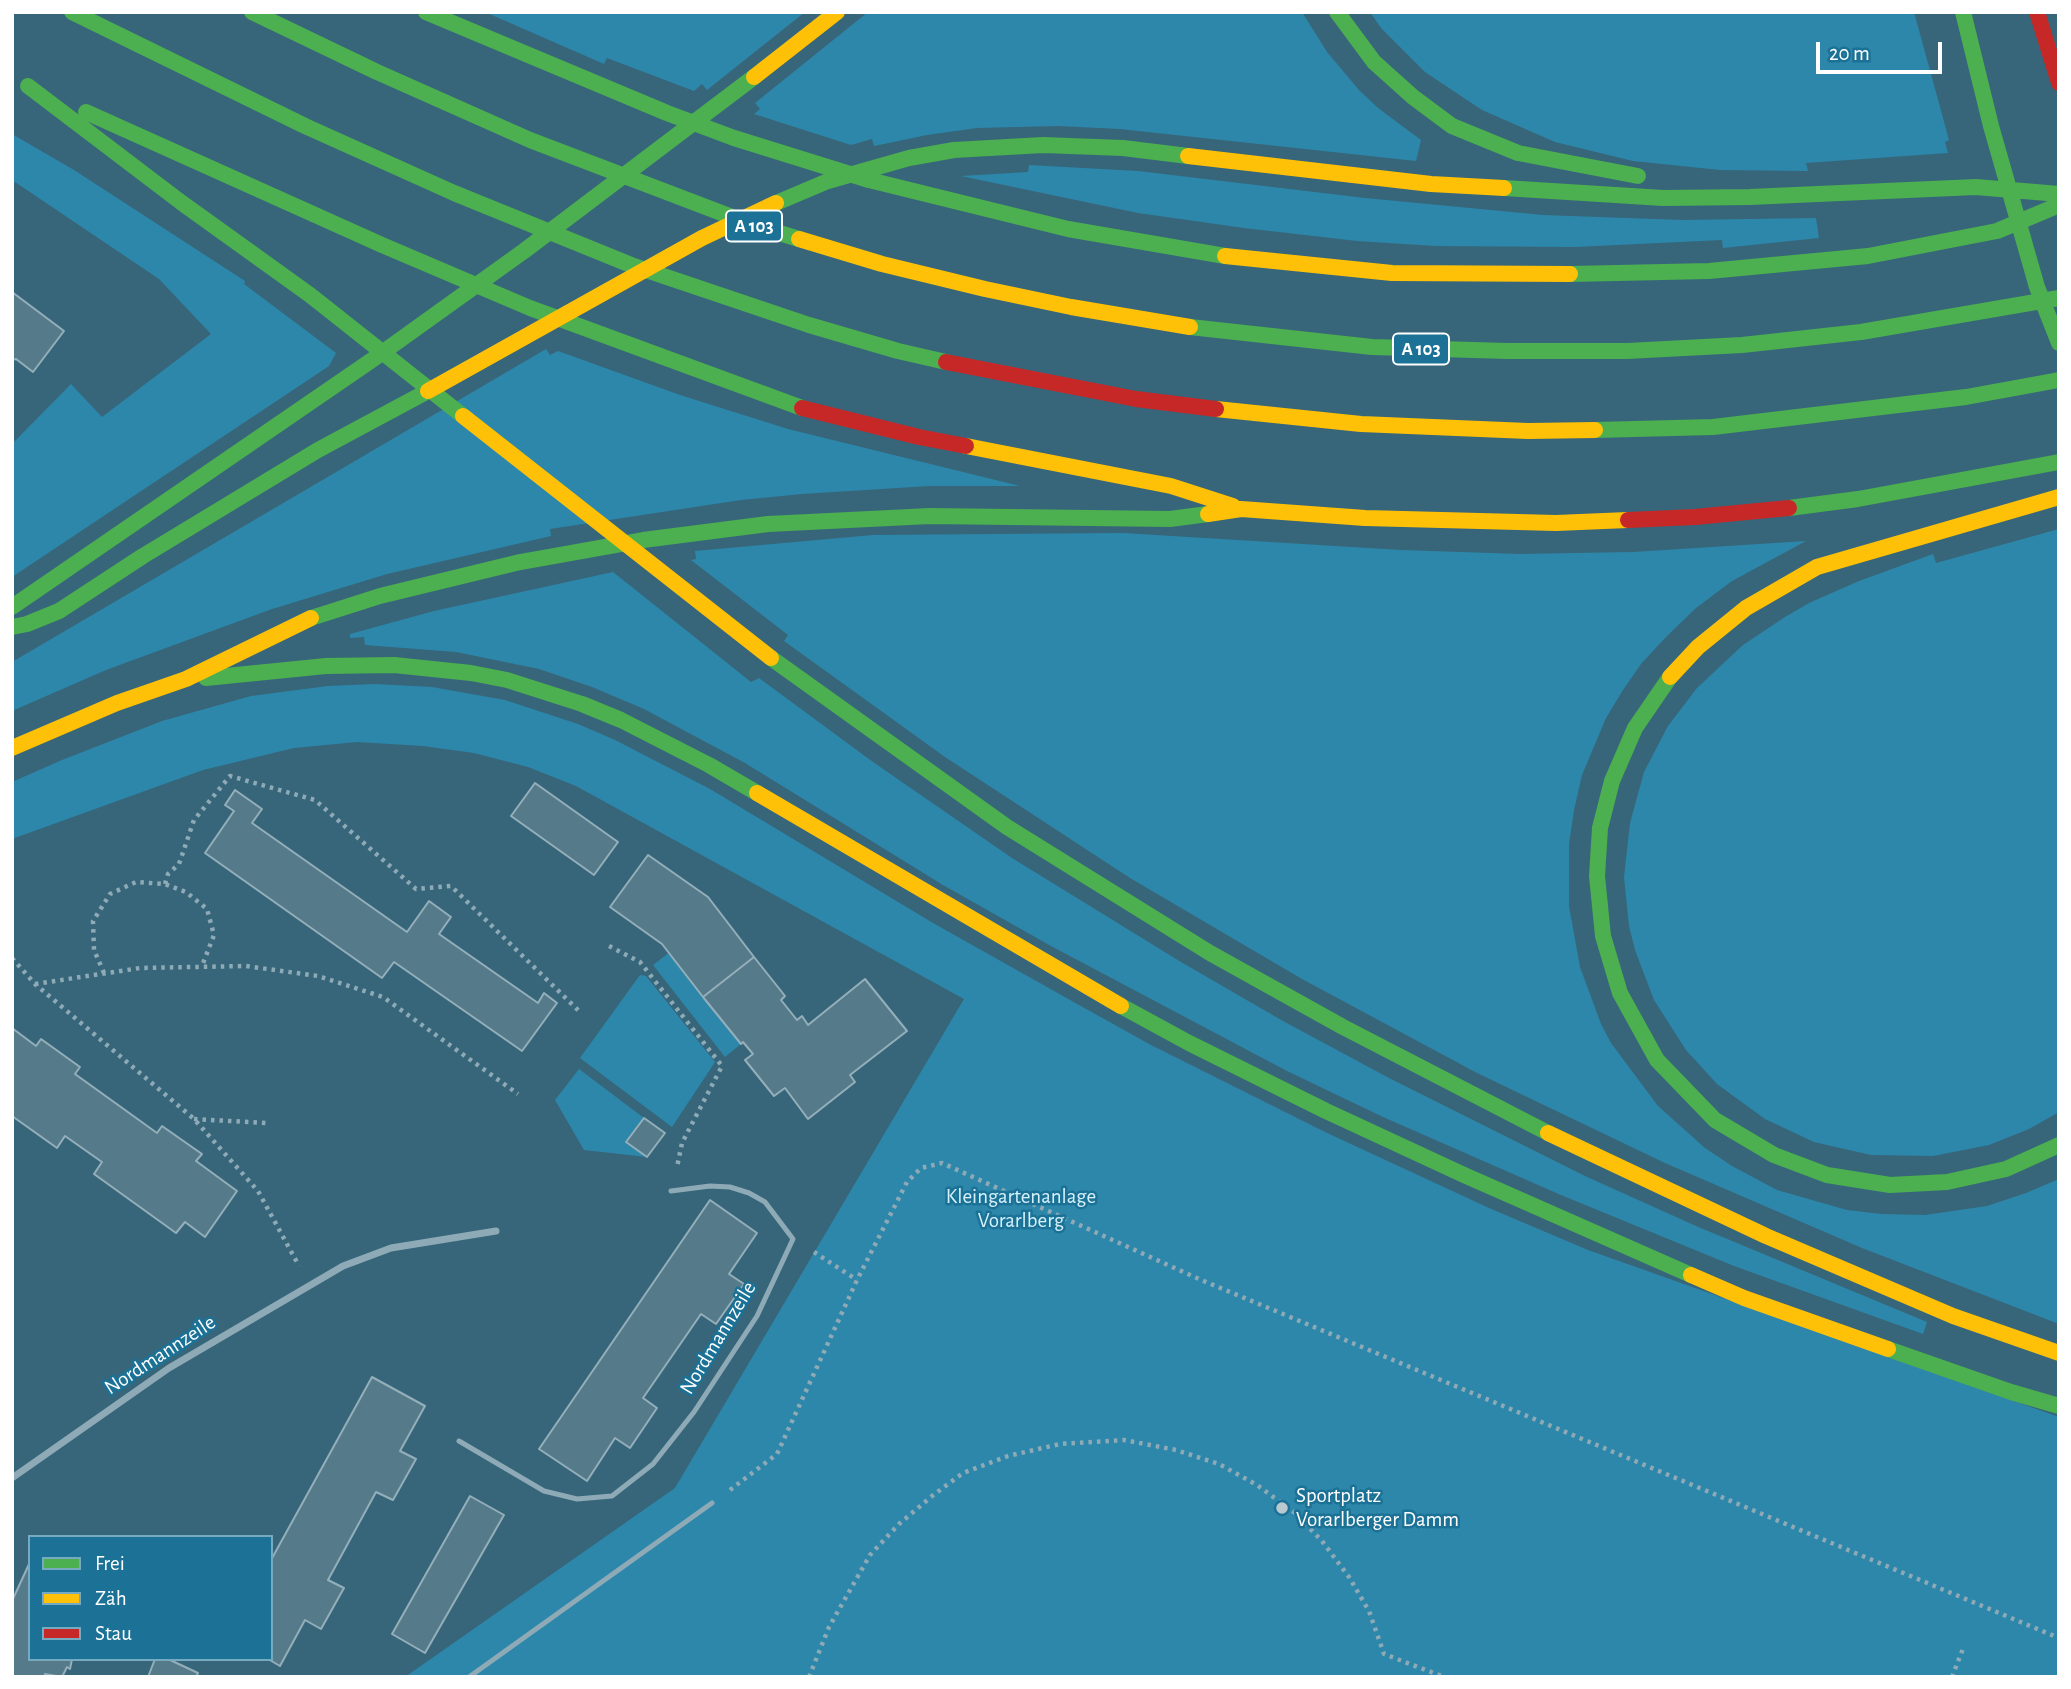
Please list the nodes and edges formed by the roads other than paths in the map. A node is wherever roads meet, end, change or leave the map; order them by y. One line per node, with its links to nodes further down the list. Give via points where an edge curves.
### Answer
1 (72, 12): 16 (highway, via 305,126 549,233 809,325 1010,376 1245,413 1361,424 1528,431 1713,427 1966,397)
2 (252, 12): 14 (highway, A 103, via 530,140 753,225 985,289 1173,325 1372,347 1626,351 1861,332)
3 (426, 12): 13 (highway, via 603,88 796,158 1068,229 1295,264 1392,273 1709,271 1868,256 1997,231)
4 (837, 12): 20 (highway, via 524,251)
5 (1337, 12): 12 (highway, via 1374,62 1452,126 1518,153)
6 (1963, 12): 15 (highway, via 2037,287)
7 (2037, 12): 9 (highway)
8 (12, 79): 10 (highway)
9 (2059, 83)
10 (28, 86): 19 (highway, via 543,313 813,412 1171,486); 27 (highway, via 310,295 770,658 1018,834 1210,953 1517,1118 1766,1236 1953,1316)
11 (2059, 194): 12 (highway, via 1976,187)
12 (1750, 197): 21 (highway, via 1663,198 1431,184 1123,148 998,146 883,164 786,198 702,238 318,450 60,611)
13 (2059, 205)
14 (2059, 298)
15 (2059, 343)
16 (2059, 380)
17 (2059, 462): 19 (highway, via 1802,507 1696,517 1556,523)
18 (2059, 497): 24 (highway, via 1817,567 1745,608 1698,647 1662,686 1635,728 1612,781 1600,828 1597,876 1603,936 1620,992 1657,1060 1715,1120 1774,1156 1827,1175 1890,1185 1947,1182 2006,1169)
19 (1241, 509): 22 (highway, via 1170,519 930,516 768,524 578,551 426,584 316,616)
20 (12, 607)
21 (12, 627)
22 (186, 679): 23 (highway); 28 (highway, via 326,666 394,666 507,680 582,704 709,765 1089,989 1326,1111 1744,1298)
23 (12, 748)
24 (2059, 1145)
25 (671, 1191): 29 (lane, Nordmannzeile, via 730,1186 749,1193 765,1202 793,1239 757,1315 694,1412 653,1464 612,1496 577,1499 544,1491)
26 (496, 1231): 30 (street, Nordmannzeile, via 391,1248 343,1266 169,1368)
27 (2059, 1353)
28 (2059, 1406)
29 (458, 1441)
30 (12, 1478)
31 (712, 1503): 32 (lane)
32 (469, 1677)

